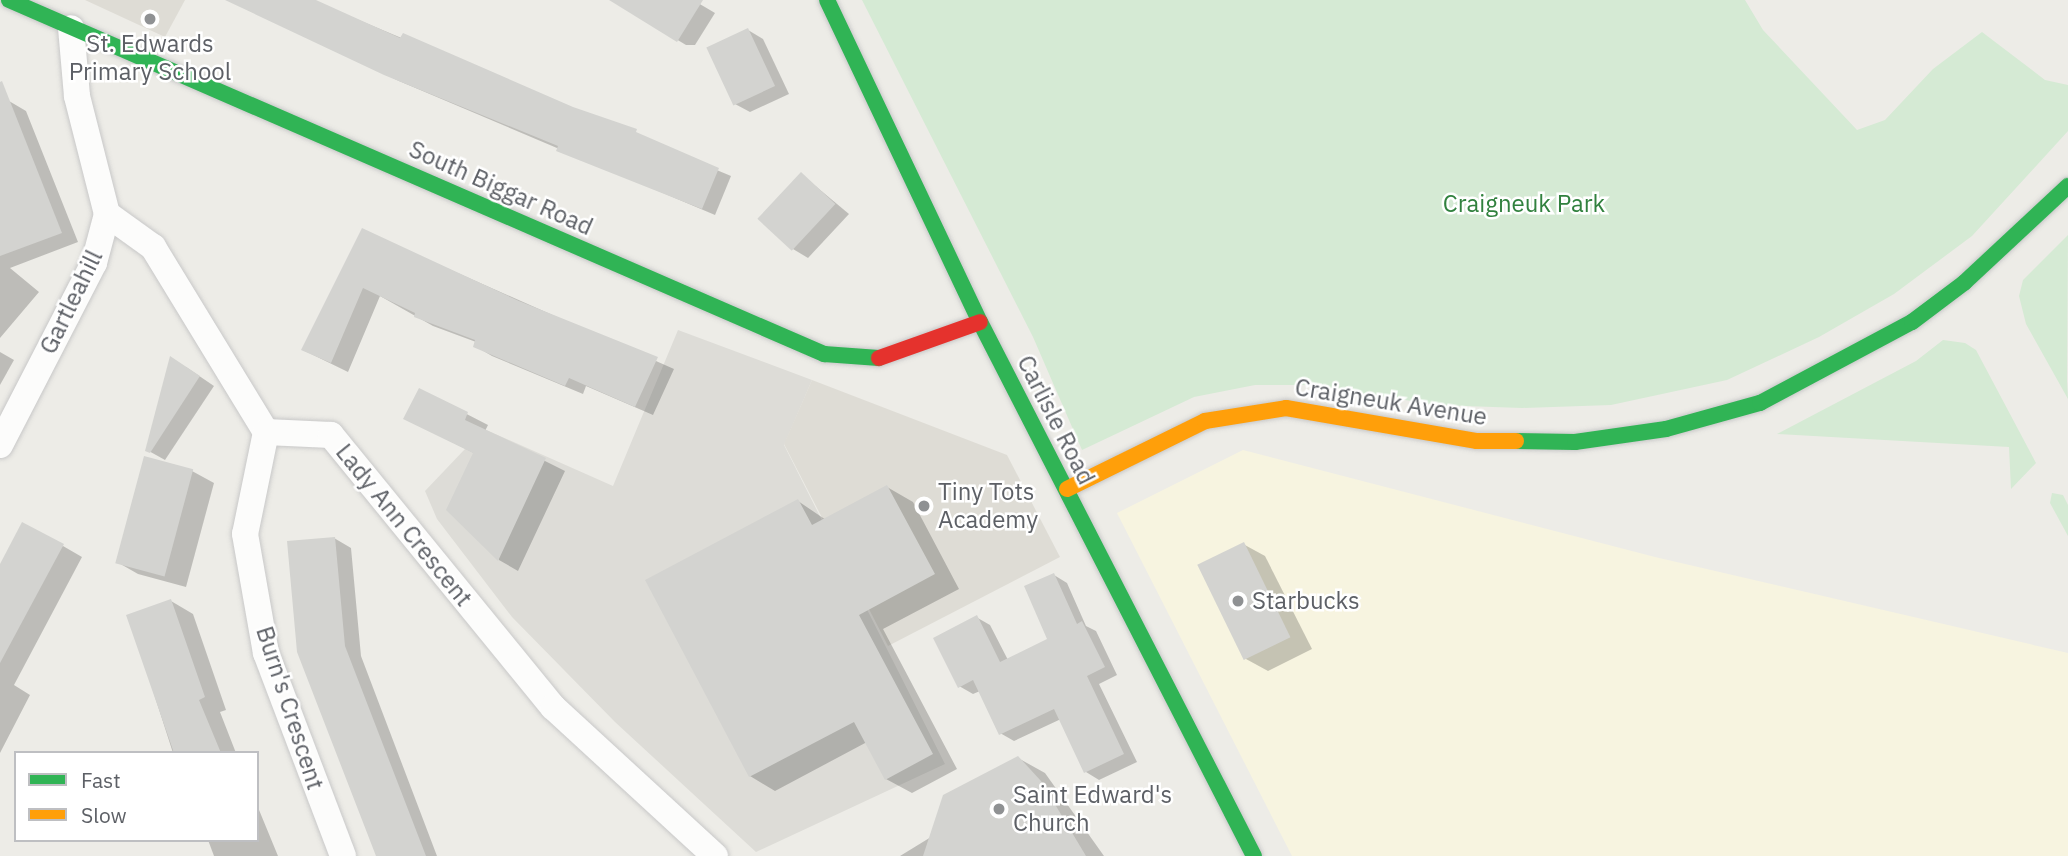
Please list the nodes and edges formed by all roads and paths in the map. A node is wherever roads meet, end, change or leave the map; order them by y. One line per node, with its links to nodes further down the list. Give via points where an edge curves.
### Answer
1 (9, 0): 3 (street, South Biggar Road)
2 (827, 0): 6 (street, Carlisle Road)
3 (71, 28): 5 (street, Gartleahill, via 78,96); 6 (street, South Biggar Road, via 824,354 885,358)
4 (2068, 186): 9 (street, Craigneuk Avenue, via 1965,282 1912,321 1760,403 1666,429 1576,442 1477,441 1286,408 1205,421)
5 (107, 214): 7 (street, via 153,247); 8 (street, Gartleahill, via 94,263)
6 (980, 322): 9 (street, Carlisle Road)
7 (266, 432): 10 (street, Burn's Crescent, via 245,534 264,640); 11 (street, Lady Ann Crescent, via 331,435 553,707)
8 (0, 445)
9 (1067, 489): 12 (street, Carlisle Road)
10 (343, 856)
11 (715, 856)
12 (1254, 856)

